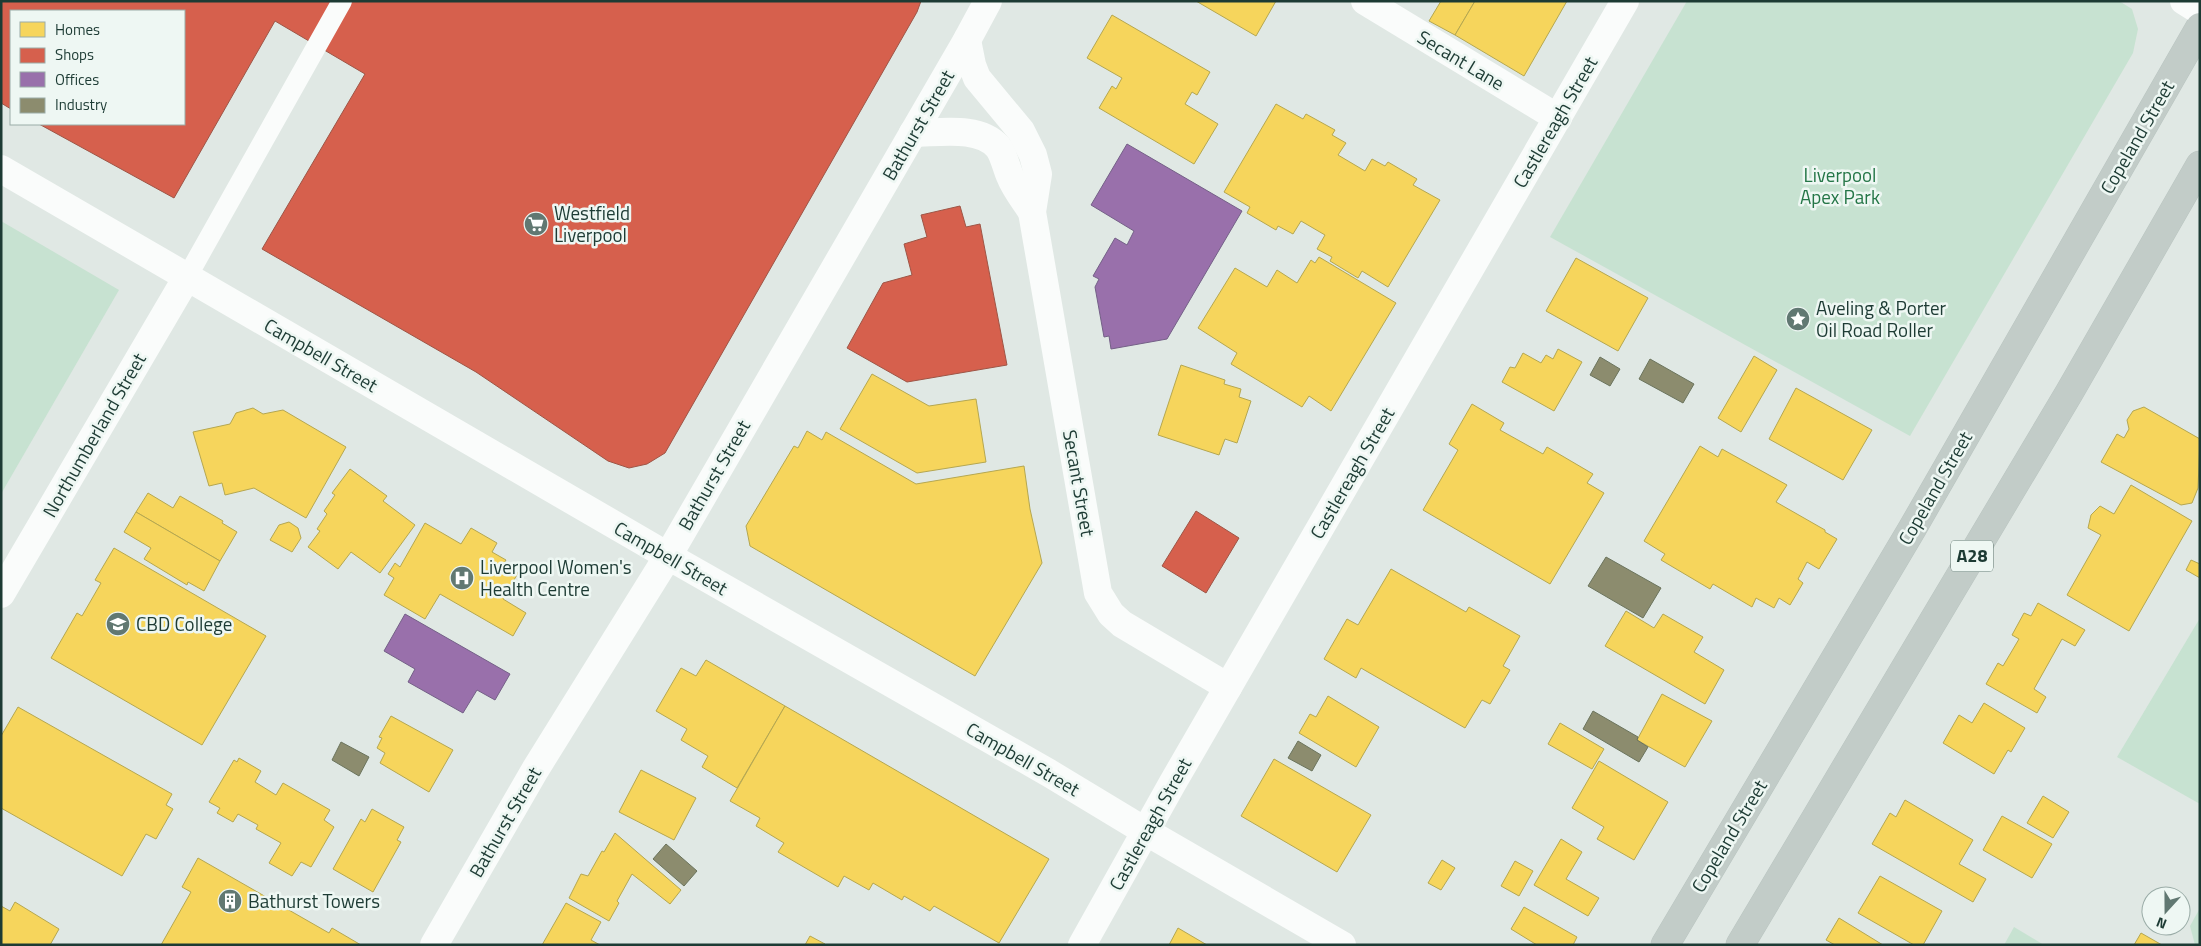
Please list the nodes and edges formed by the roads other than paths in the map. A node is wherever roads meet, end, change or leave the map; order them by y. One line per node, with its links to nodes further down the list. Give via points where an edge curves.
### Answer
1 (342, 1): 14 (lane)
2 (988, 1): 8 (street, Bathurst Street)
3 (1365, 1): 9 (street, Secant Lane)
4 (1625, 1): 9 (street, Castlereagh Street)
5 (2184, 1): 6 (street)
6 (2200, 12)
7 (2200, 27): 22 (highway, Copeland Street, via 1912,529)
8 (967, 40): 10 (street, Bathurst Street); 13 (street, Secant Street, via 977,78 1021,131 1033,155 1038,174)
9 (1558, 118): 17 (street, Castlereagh Street)
10 (913, 133): 13 (street, Secant Street, via 962,132 988,140 998,148 1010,178); 15 (street, Bathurst Street)
11 (2200, 165): 23 (highway, A28, via 2064,401)
12 (1, 169): 14 (street, Campbell Street)
13 (1032, 212): 17 (street, Secant Street, via 1098,593 1111,614 1122,624)
14 (187, 277): 15 (street, Campbell Street); 16 (street, Northumberland Street)
15 (668, 556): 18 (street, Campbell Street, via 1050,773); 19 (street, Bathurst Street, via 535,770)
16 (1, 594)
17 (1228, 688): 18 (street, Castlereagh Street)
18 (1145, 831): 20 (street, Castlereagh Street); 21 (street, Campbell Street)
19 (434, 945)
20 (1082, 945)
21 (1342, 945)
22 (1665, 945)
23 (1740, 945)

